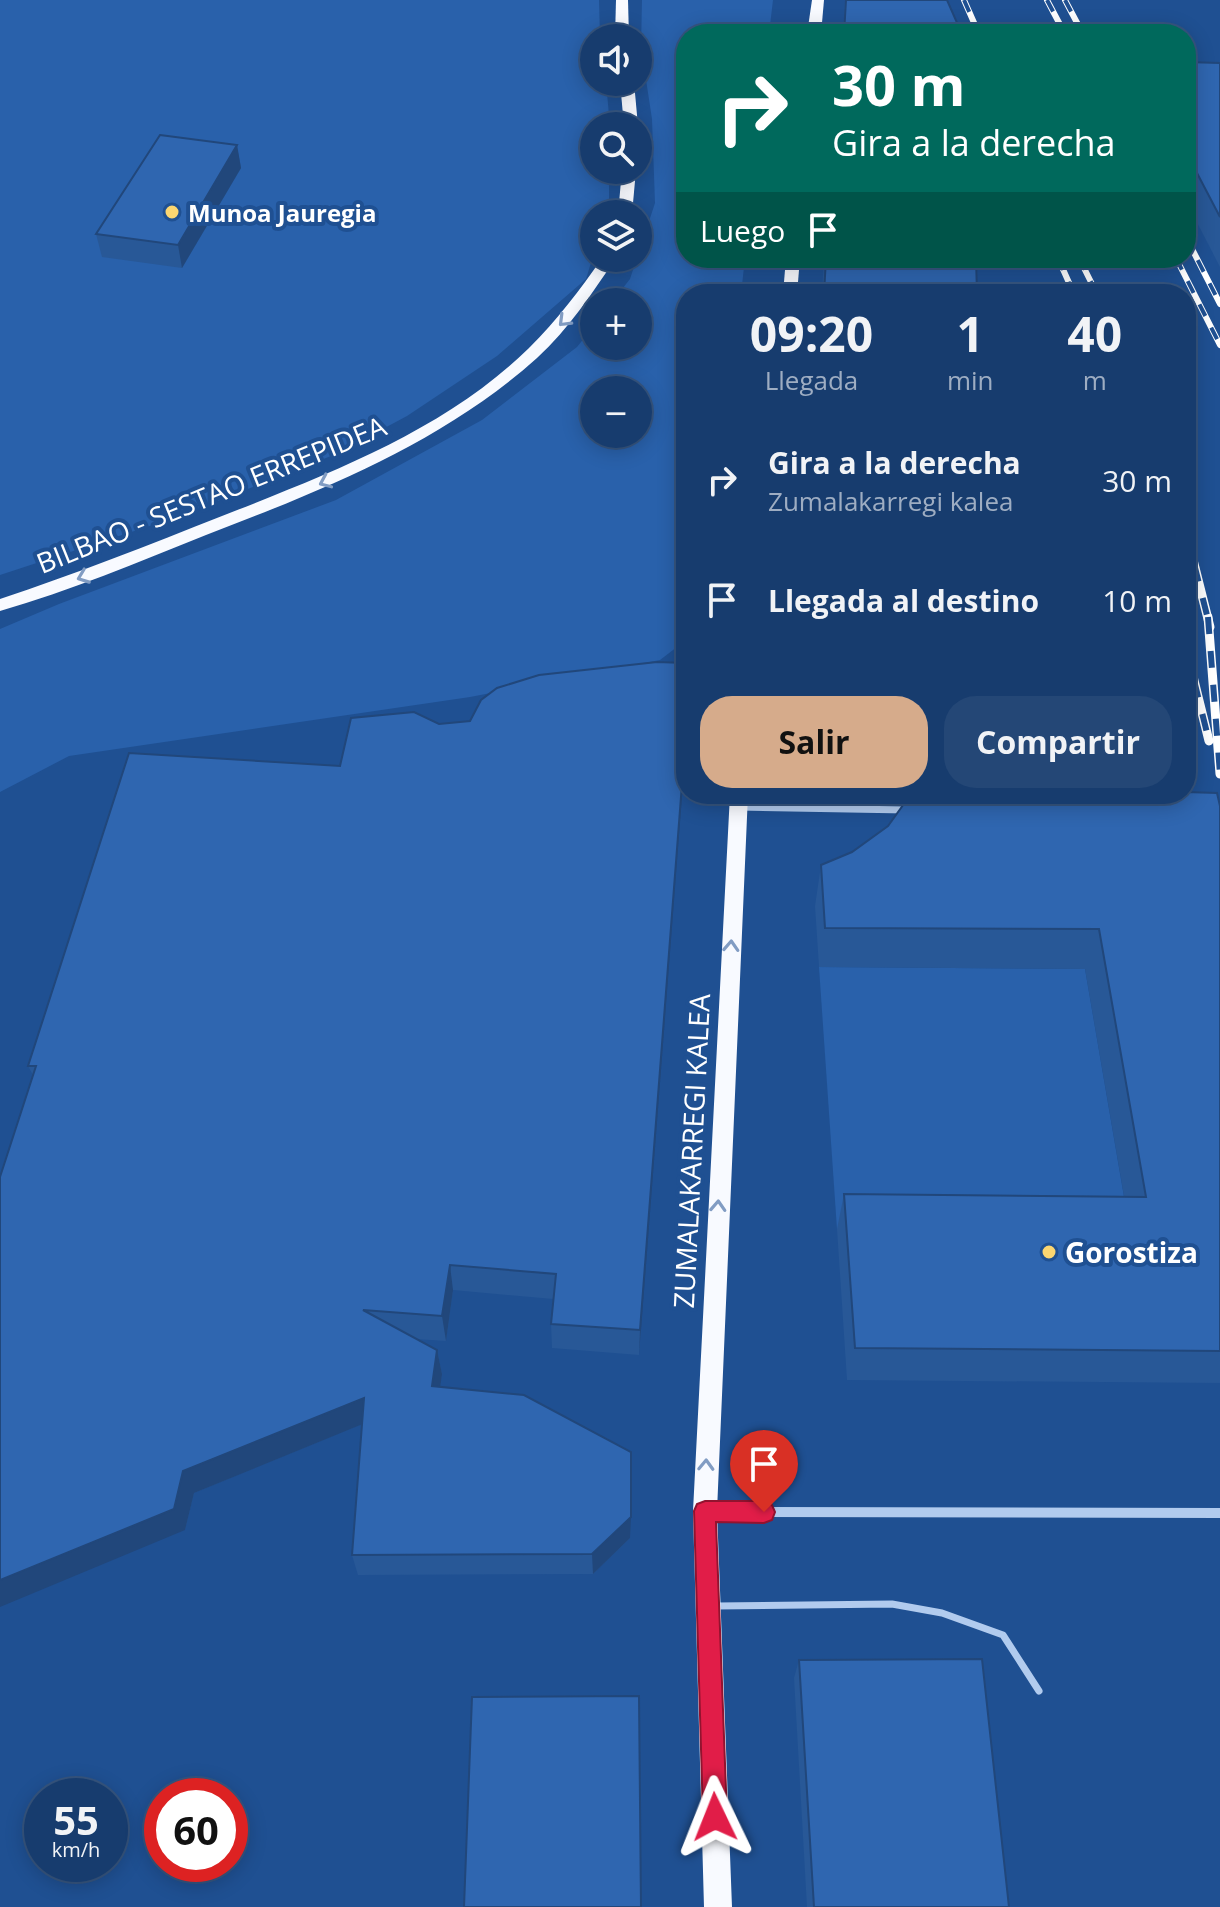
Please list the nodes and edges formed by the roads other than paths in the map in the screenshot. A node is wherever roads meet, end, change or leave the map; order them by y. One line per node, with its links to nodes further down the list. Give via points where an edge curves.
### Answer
1 (622, 0): 3 (main road)
2 (818, 0): 4 (main road)
3 (622, 24)
4 (815, 24)
5 (600, 272): 6 (main road, BILBAO - SESTAO ERREPIDEA, one-way to 6, via 573,313 521,363 460,410 396,449 272,503)
6 (0, 605)
7 (738, 804): 10 (main road, ZUMALAKARREGI KALEA, one-way to 7)
8 (797, 804): 9 (street)
9 (915, 810)
10 (705, 1511): 11 (street); 12 (main road, ZUMALAKARREGI KALEA)
11 (1220, 1513)
12 (708, 1606): 13 (lane, via 892,1604 942,1613 1003,1635); 14 (main road, ZUMALAKARREGI KALEA)
13 (1039, 1691)
14 (718, 1907)

